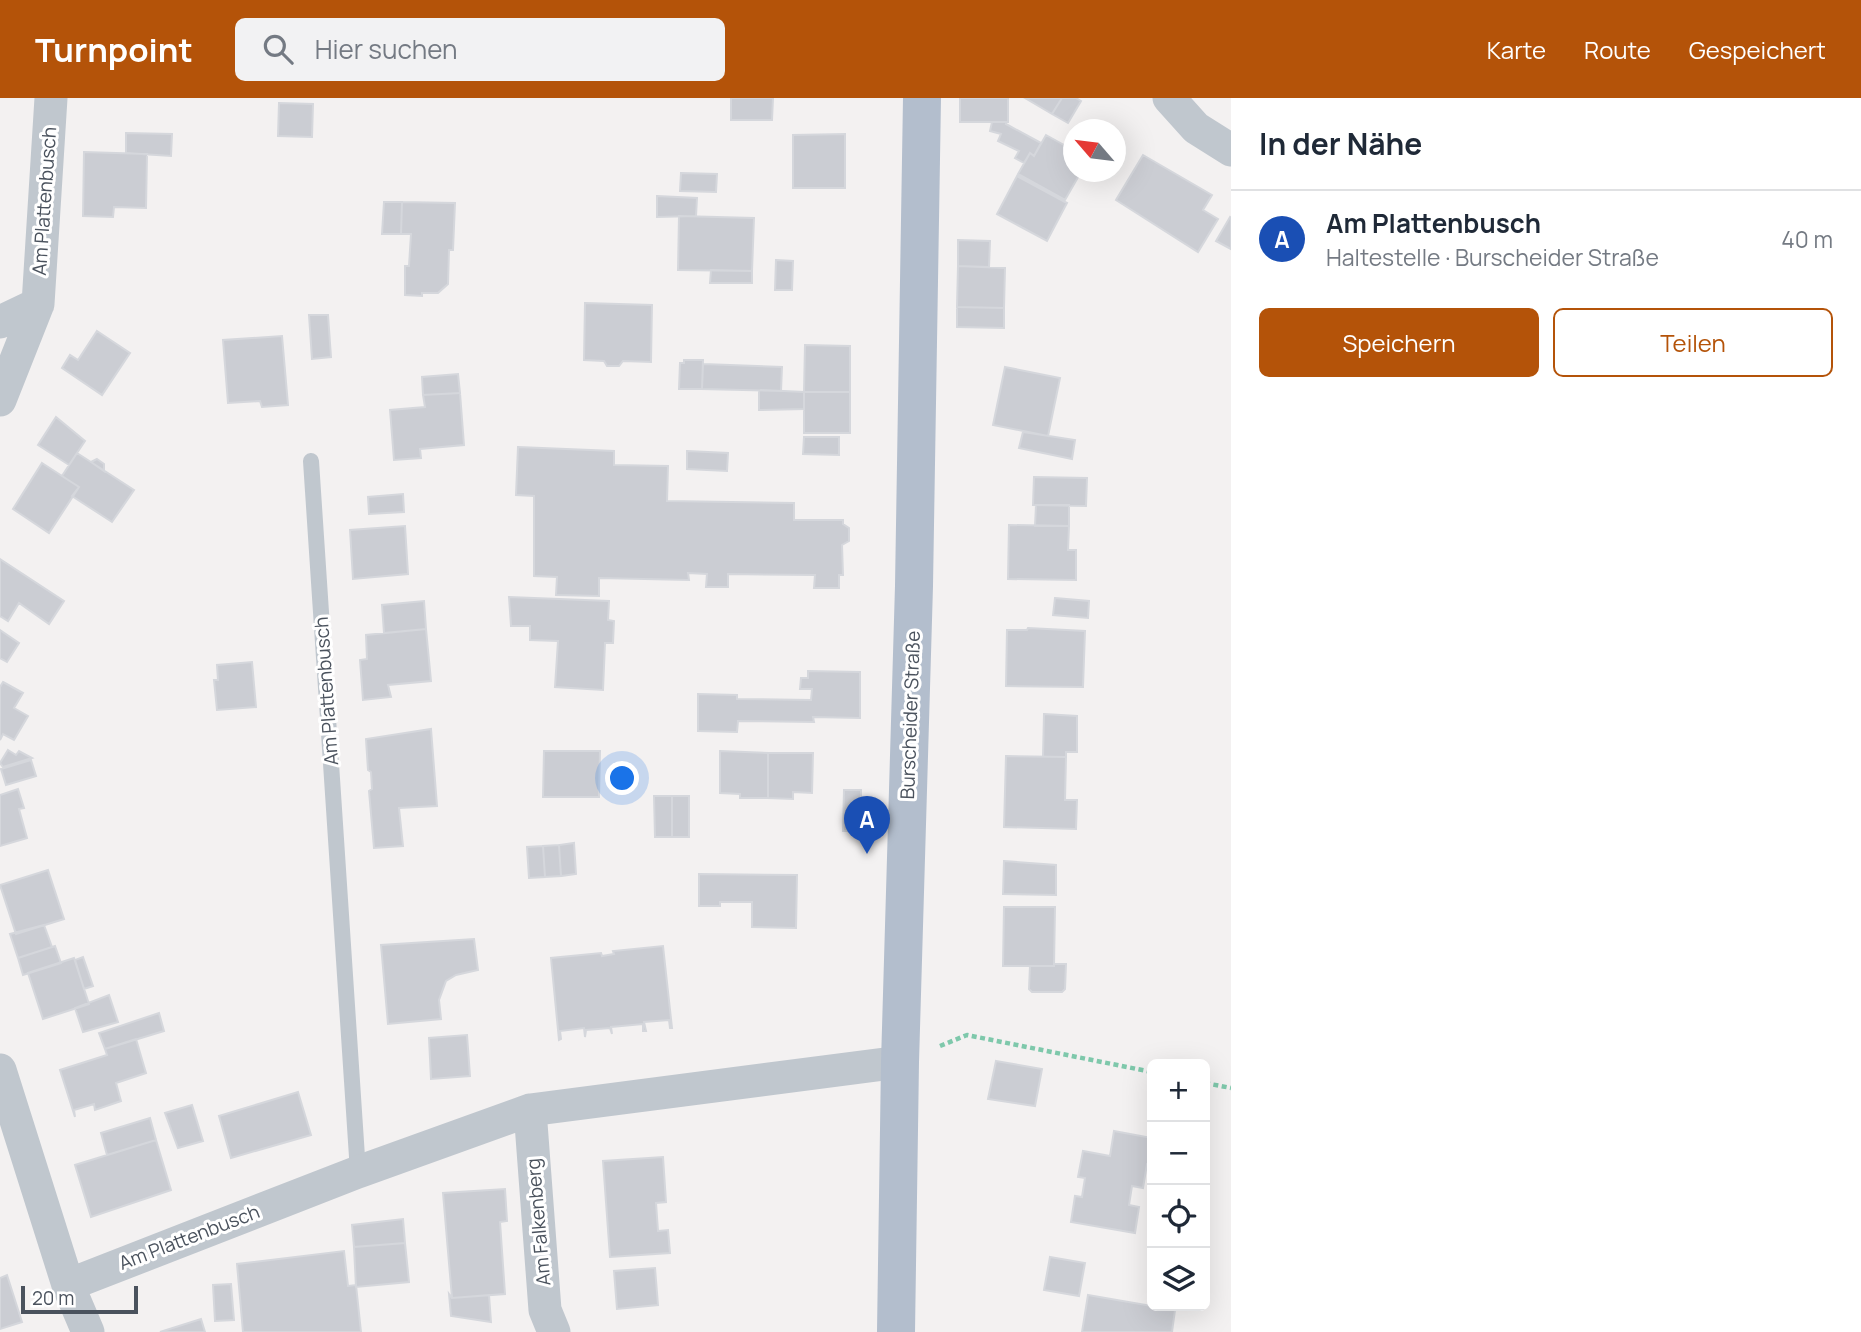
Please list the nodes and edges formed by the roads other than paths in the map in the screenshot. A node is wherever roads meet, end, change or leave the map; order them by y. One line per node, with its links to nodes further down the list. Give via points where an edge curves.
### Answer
1 (51, 98): 5 (street, Am Plattenbusch)
2 (922, 98): 9 (main road, Burscheider Straße)
3 (1169, 98): 4 (street, via 1196,128)
4 (1231, 150)
5 (38, 304): 6 (street, Am Plattenbusch); 7 (street)
6 (0, 323)
7 (0, 400)
8 (311, 461): 12 (lane, Am Plattenbusch)
9 (900, 1062): 11 (street, Am Plattenbusch); 16 (main road, Burscheider Straße)
10 (0, 1070): 13 (street)
11 (530, 1110): 12 (street, Am Plattenbusch); 15 (street, Am Falkenberg, via 545,1310)
12 (358, 1172): 13 (street, Am Plattenbusch)
13 (68, 1284): 14 (street)
14 (88, 1332)
15 (554, 1332)
16 (896, 1332)

